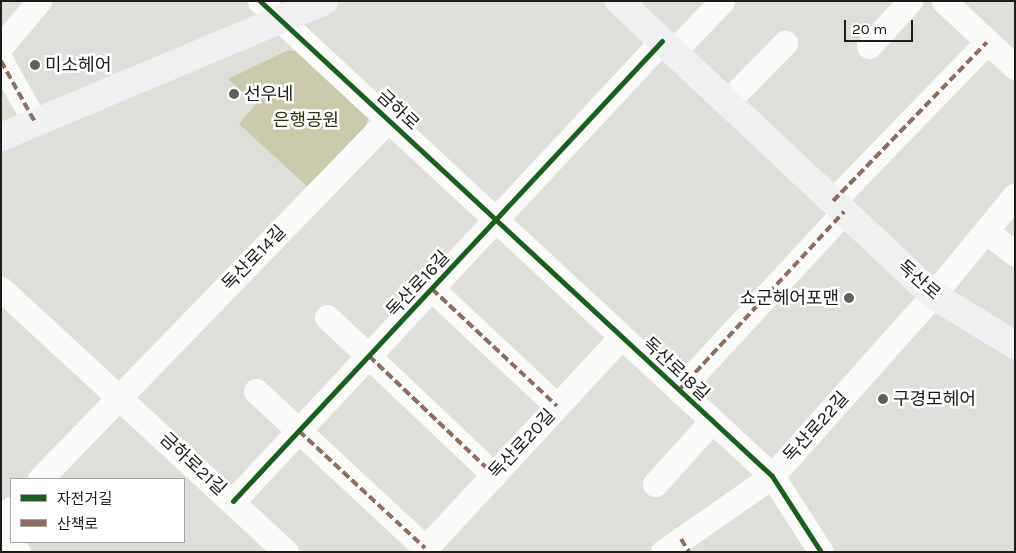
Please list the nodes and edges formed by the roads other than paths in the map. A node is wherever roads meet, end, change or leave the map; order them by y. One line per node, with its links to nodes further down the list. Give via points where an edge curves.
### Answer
1 (39, 1): 11 (street)
2 (260, 1): 8 (street, 금하로)
3 (325, 1): 8 (main road)
4 (619, 1): 13 (main road, 독산로)
5 (722, 1): 13 (street)
6 (910, 1): 12 (street)
7 (944, 1): 9 (street)
8 (280, 20): 17 (street, 금하로); 18 (main road)
9 (987, 42): 15 (street); 21 (street)
10 (785, 43): 16 (street)
11 (1, 46)
12 (870, 46)
13 (667, 47): 16 (main road, 독산로); 22 (street, 독산로16길)
14 (1, 61): 18 (street)
15 (1015, 67)
16 (727, 102): 21 (main road, 독산로)
17 (388, 120): 22 (street, 금하로); 34 (street, 독산로14길)
18 (35, 122): 19 (main road)
19 (1, 136)
20 (1015, 195): 23 (street, 독산로22길)
21 (838, 206): 27 (main road, 독산로); 32 (street)
22 (496, 221): 26 (street, 독산로16길); 29 (street, 독산로18길)
23 (986, 231): 24 (street); 27 (street, 독산로22길)
24 (1015, 254)
25 (1, 289): 34 (street, 금하로21길)
26 (432, 290): 31 (street, 독산로16길); 35 (street)
27 (933, 296): 30 (main road, 독산로); 39 (street, 독산로22길)
28 (327, 317): 31 (street)
29 (621, 337): 32 (street, 독산로18길); 35 (street, 독산로20길)
30 (1015, 345)
31 (369, 356): 37 (street, 독산로16길); 38 (street)
32 (679, 390): 36 (street, 독산로18길)
33 (256, 391): 37 (street)
34 (120, 397): 40 (street); 42 (street, 금하로21길)
35 (557, 406): 38 (street, 독산로20길)
36 (712, 421): 39 (street, 독산로18길); 41 (street)
37 (299, 431): 42 (street, 독산로16길); 47 (street)
38 (494, 474): 47 (street, 독산로20길)
39 (772, 476): 46 (street, 독산로22길); 50 (street, 독산로18길)
40 (41, 478)
41 (656, 484)
42 (233, 501): 49 (street, 금하로21길)
43 (10, 511): 44 (street)
44 (1, 520)
45 (1, 536): 48 (street)
46 (678, 548)
47 (424, 550)
48 (18, 552)
49 (286, 552)
50 (820, 552)

